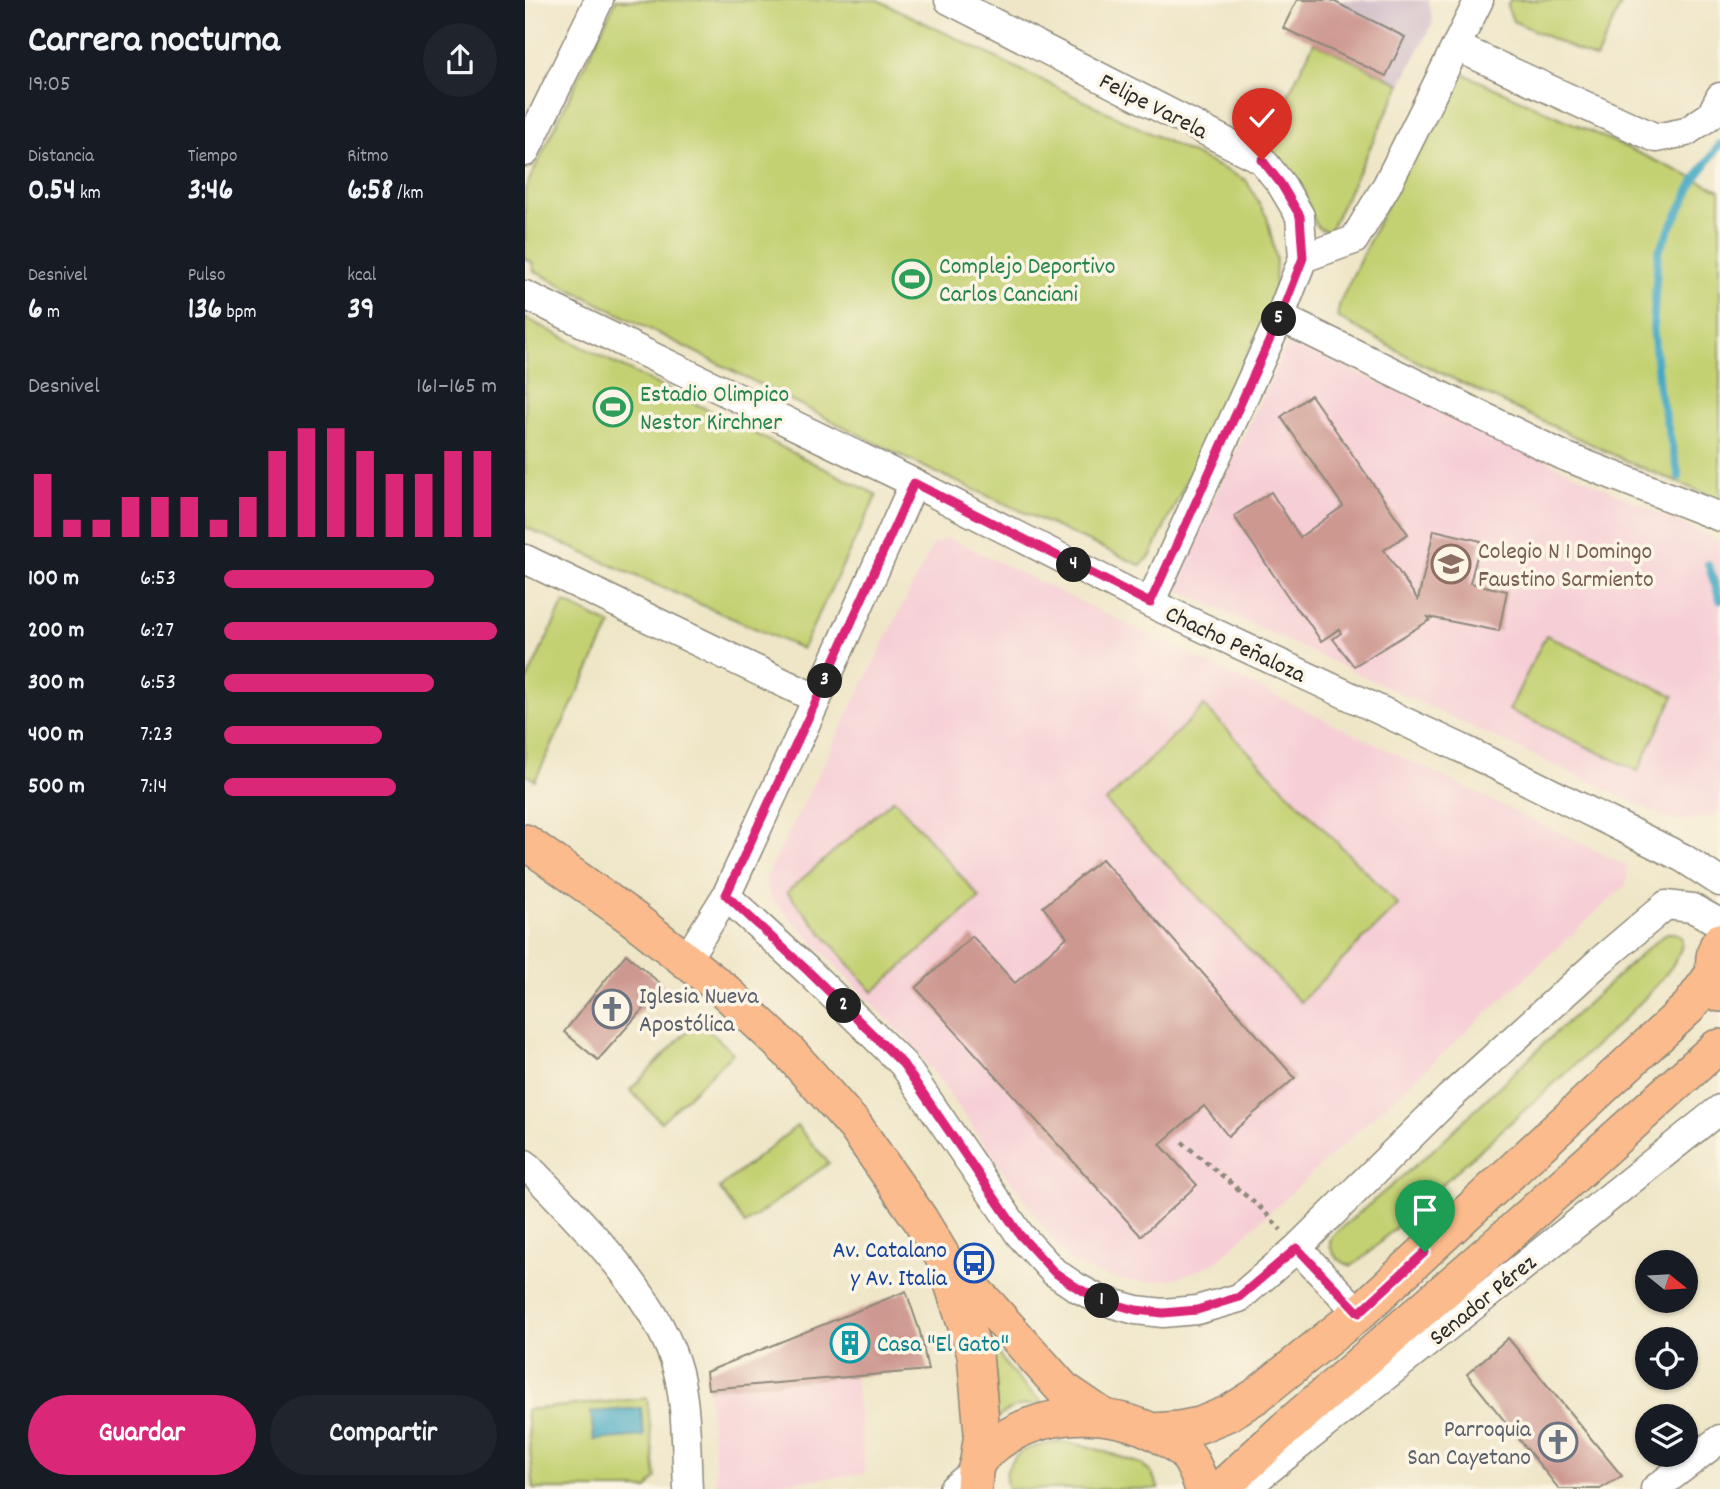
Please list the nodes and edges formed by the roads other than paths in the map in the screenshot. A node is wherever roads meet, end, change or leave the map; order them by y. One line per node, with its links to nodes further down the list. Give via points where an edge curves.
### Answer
1 (599, 0): 6 (street)
2 (949, 0): 7 (street, Felipe Varela, via 1262,160 1300,216)
3 (1479, 0): 4 (street)
4 (1457, 47): 5 (street, via 1656,138 1686,132 1711,115); 7 (street, via 1354,240)
5 (1720, 97)
6 (525, 152)
7 (1303, 258): 9 (street)
8 (525, 295): 10 (street, Chacho Peñaloza)
9 (1280, 317): 11 (street, via 1564,456); 13 (street)
10 (914, 483): 13 (street, Chacho Peñaloza); 14 (street)
11 (1720, 517)
12 (525, 559): 14 (street)
13 (1150, 603): 16 (street, Chacho Peñaloza, via 1461,748 1683,858)
14 (817, 699): 17 (street)
15 (525, 842): 19 (main road)
16 (1720, 883)
17 (726, 895): 19 (street); 24 (street, via 903,1064 1020,1235 1054,1272 1076,1287 1100,1300 1136,1310 1197,1310 1239,1297)
18 (1720, 923): 24 (street, via 1692,908 1667,905 1449,1098)
19 (686, 960): 25 (main road, via 789,1052 855,1126)
20 (1718, 970): 26 (main road, via 1689,1007)
21 (1720, 1047): 33 (main road)
22 (1720, 1109): 34 (street, Senador Pérez)
23 (525, 1164): 31 (street, via 603,1248 657,1321 680,1383)
24 (1297, 1248): 26 (street)
25 (944, 1259): 27 (main road, via 1063,1389); 30 (main road, via 975,1354 982,1433)
26 (1359, 1313): 28 (main road, via 1229,1413 1201,1425)
27 (1104, 1417): 28 (main road); 30 (main road, via 1055,1420 1016,1431 988,1451)
28 (1153, 1431): 32 (main road, via 1185,1453)
29 (1720, 1439): 35 (street)
30 (970, 1478)
31 (688, 1489)
32 (1203, 1489)
33 (1220, 1489)
34 (1244, 1489)
35 (1655, 1489)

